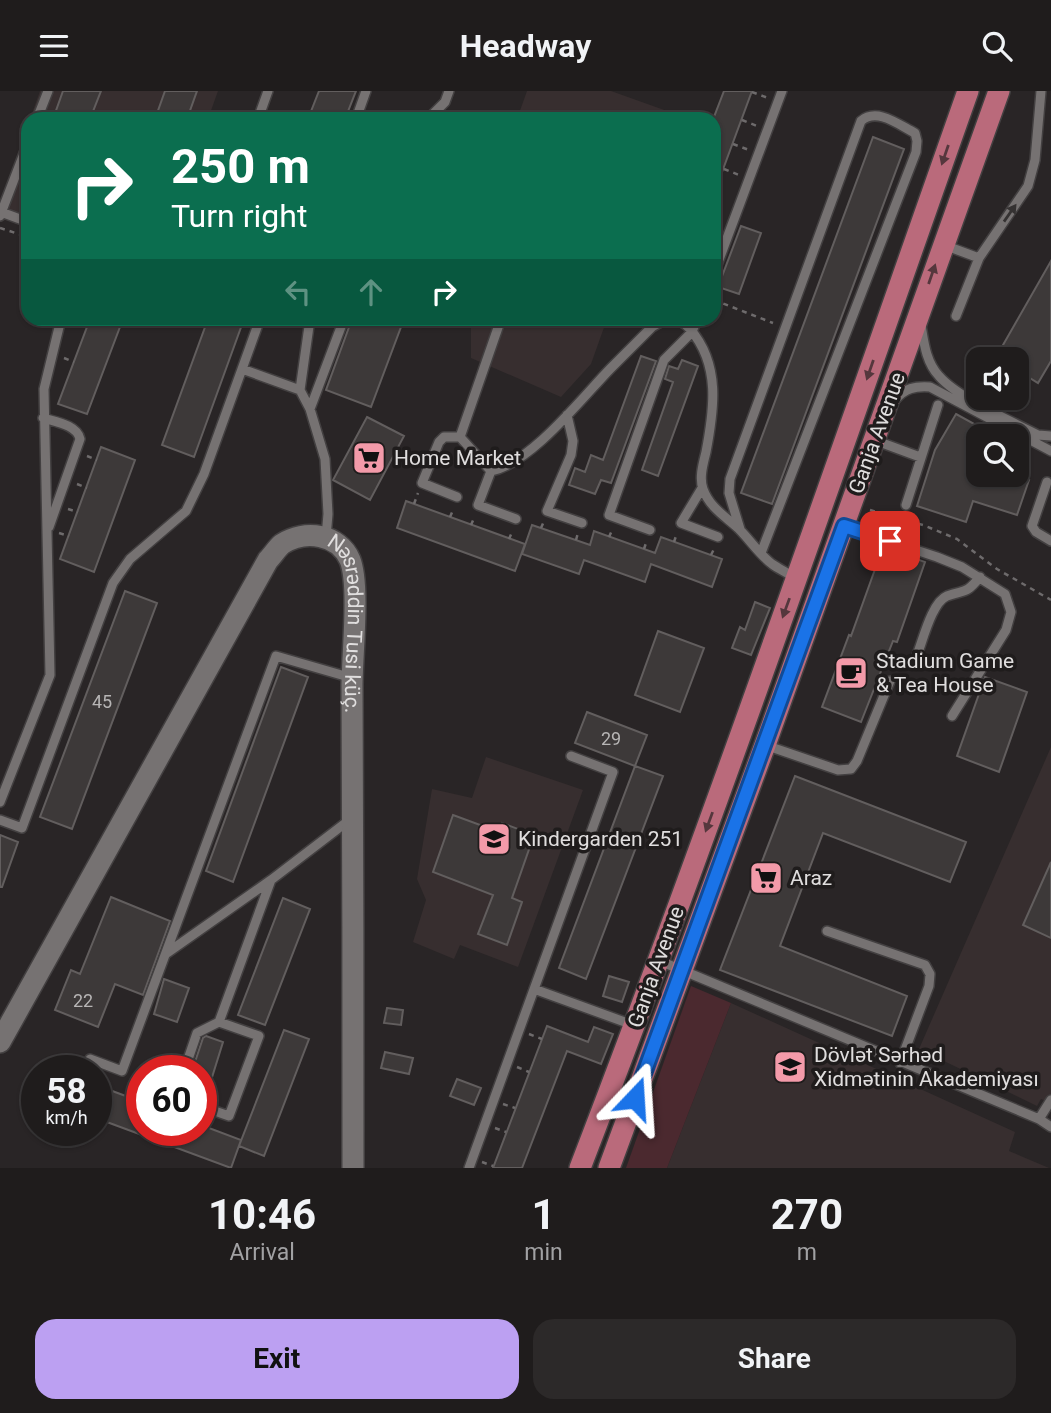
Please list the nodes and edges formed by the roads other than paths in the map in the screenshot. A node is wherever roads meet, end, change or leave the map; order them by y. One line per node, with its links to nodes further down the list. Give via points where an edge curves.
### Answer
1 (48, 91): 9 (lane)
2 (268, 91): 10 (lane)
3 (366, 91): 11 (lane)
4 (449, 91): 12 (lane)
5 (782, 91): 17 (lane)
6 (968, 91): 58 (main road, Ganja Avenue, one-way to 58)
7 (999, 91): 16 (main road, Ganja Avenue)
8 (1041, 91): 18 (lane, one-way to 8, via 1028,185 1035,160)
9 (40, 112)
10 (260, 112)
11 (358, 112)
12 (435, 112)
13 (21, 161): 14 (lane)
14 (1, 214): 15 (lane)
15 (21, 220)
16 (943, 244): 18 (lane); 19 (main road, Ganja Avenue, one-way to 16)
17 (721, 254)
18 (978, 258): 20 (lane)
19 (919, 315): 34 (main road, Ganja Avenue); 37 (lane, via 926,354 939,376 1017,424)
20 (956, 316)
21 (60, 326): 36 (lane, via 46,375)
22 (257, 326): 30 (lane)
23 (309, 326): 31 (lane)
24 (341, 326): 33 (lane)
25 (498, 326): 38 (lane)
26 (654, 326): 35 (lane)
27 (687, 326): 29 (lane)
28 (694, 326): 29 (lane)
29 (692, 332): 44 (lane, via 712,374 714,410); 51 (lane, via 664,360 609,515)
30 (242, 369): 31 (lane); 67 (lane, via 186,511 130,559 113,583 22,828)
31 (300, 390): 33 (lane)
32 (938, 405): 41 (lane)
33 (310, 409): 53 (lane, via 325,459)
34 (884, 412): 39 (main road, Ganja Avenue); 40 (lane, via 901,392 930,387)
35 (567, 415): 42 (lane, via 520,459); 48 (lane, via 571,455 547,511)
36 (43, 418): 52 (lane); 52 (lane, via 80,434)
37 (1051, 436)
38 (460, 437): 42 (lane); 45 (lane, via 444,437 439,442 422,483)
39 (874, 440): 41 (lane); 49 (main road, Ganja Avenue)
40 (1051, 451)
41 (920, 457): 46 (lane)
42 (491, 471): 47 (lane, via 478,505)
43 (1047, 482): 55 (lane, via 1032,526)
44 (702, 488): 50 (lane, via 711,505); 54 (lane, via 681,523)
45 (457, 497)
46 (906, 505)
47 (516, 519)
48 (582, 523)
49 (844, 526): 57 (lane, via 937,557); 63 (main road, Ganja Avenue)
50 (740, 529): 56 (lane); 56 (lane, via 729,493 730,479 861,121 875,114 915,133 916,152)
51 (650, 530)
52 (47, 535): 65 (lane, via 50,675)
53 (326, 537): 60 (street, Nəsrəddin Tusi küç., via 341,546 354,579); 76 (street, Nəsrəddin Tusi küç., via 295,537 268,560)
54 (718, 537)
55 (1051, 541)
56 (761, 553): 58 (lane)
57 (980, 577): 59 (lane, via 968,591 945,596 936,607); 62 (lane, via 1005,594 1010,620)
58 (797, 579): 71 (main road, Ganja Avenue, one-way to 71)
59 (917, 655)
60 (352, 678): 66 (street, Nəsrəddin Tusi küç.); 70 (lane, via 276,656)
61 (890, 681): 63 (lane, via 851,769 838,770)
62 (952, 716)
63 (765, 745): 72 (main road, Ganja Avenue)
64 (571, 756): 73 (lane, via 613,772)
65 (0, 802)
66 (353, 817): 68 (lane); 84 (street, Nəsrəddin Tusi küç.)
67 (0, 820)
68 (271, 880): 70 (lane); 74 (lane)
69 (827, 931): 78 (lane, via 925,965 930,974)
70 (167, 953): 79 (lane, via 122,1071)
71 (658, 961): 72 (lane); 75 (main road, Ganja Avenue)
72 (682, 969): 78 (lane); 87 (main road, Ganja Avenue)
73 (534, 989): 75 (lane); 85 (lane)
74 (219, 1021): 77 (lane, via 197,1033); 81 (lane, via 259,1036 229,1117)
75 (635, 1025): 86 (main road, Ganja Avenue)
76 (0, 1042)
77 (189, 1055)
78 (900, 1063): 82 (lane)
79 (112, 1067)
80 (1051, 1100): 82 (lane)
81 (217, 1112)
82 (1039, 1119): 83 (lane)
83 (1051, 1127)
84 (353, 1168)
85 (469, 1168)
86 (580, 1168)
87 (609, 1168)

